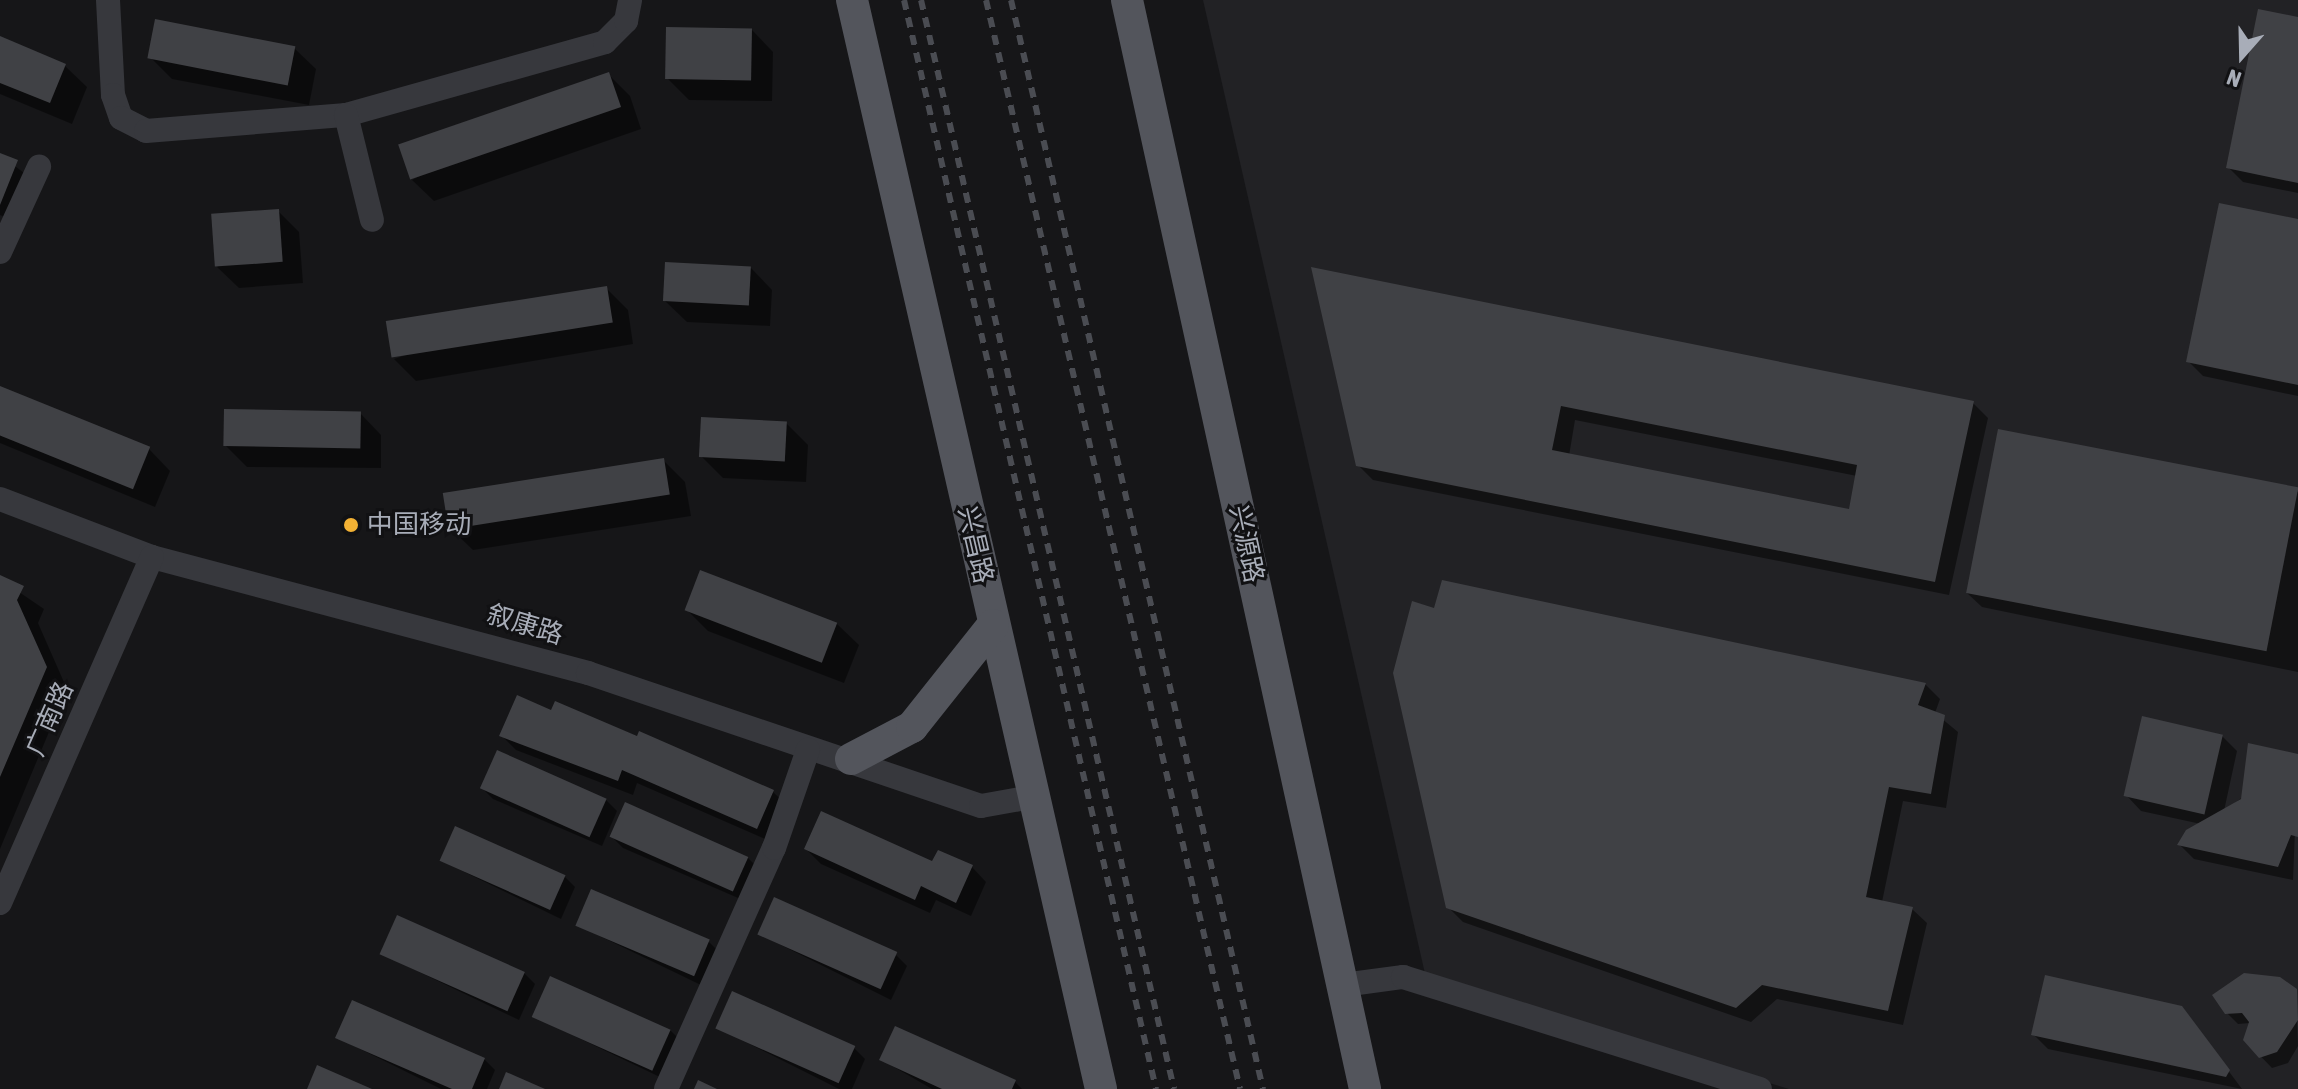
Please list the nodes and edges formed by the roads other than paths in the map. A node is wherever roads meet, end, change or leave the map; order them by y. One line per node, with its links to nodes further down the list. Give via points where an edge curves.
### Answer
1 (108, 0): 5 (street, via 113,95 121,118 146,131)
2 (630, 0): 5 (street, via 626,21 605,42)
3 (852, 0): 11 (main road, 兴昌路)
4 (1127, 0): 16 (main road, 兴源路)
5 (346, 115): 7 (street)
6 (39, 167): 8 (street)
7 (372, 220)
8 (0, 252)
9 (0, 499): 10 (street, 叙康路)
10 (152, 557): 12 (street, 叙康路, via 474,639); 15 (street, 广南路)
11 (993, 625): 13 (main road, via 912,727); 14 (main road, 兴昌路)
12 (808, 750): 13 (street, 叙康路); 17 (street, via 774,848)
13 (851, 759): 14 (street, 叙康路, via 981,806)
14 (1031, 797): 18 (main road, 兴昌路)
15 (0, 903)
16 (1343, 985): 19 (main road, 兴源路); 20 (street, via 1403,977)
17 (666, 1089)
18 (1101, 1089)
19 (1365, 1089)
20 (1760, 1089)

